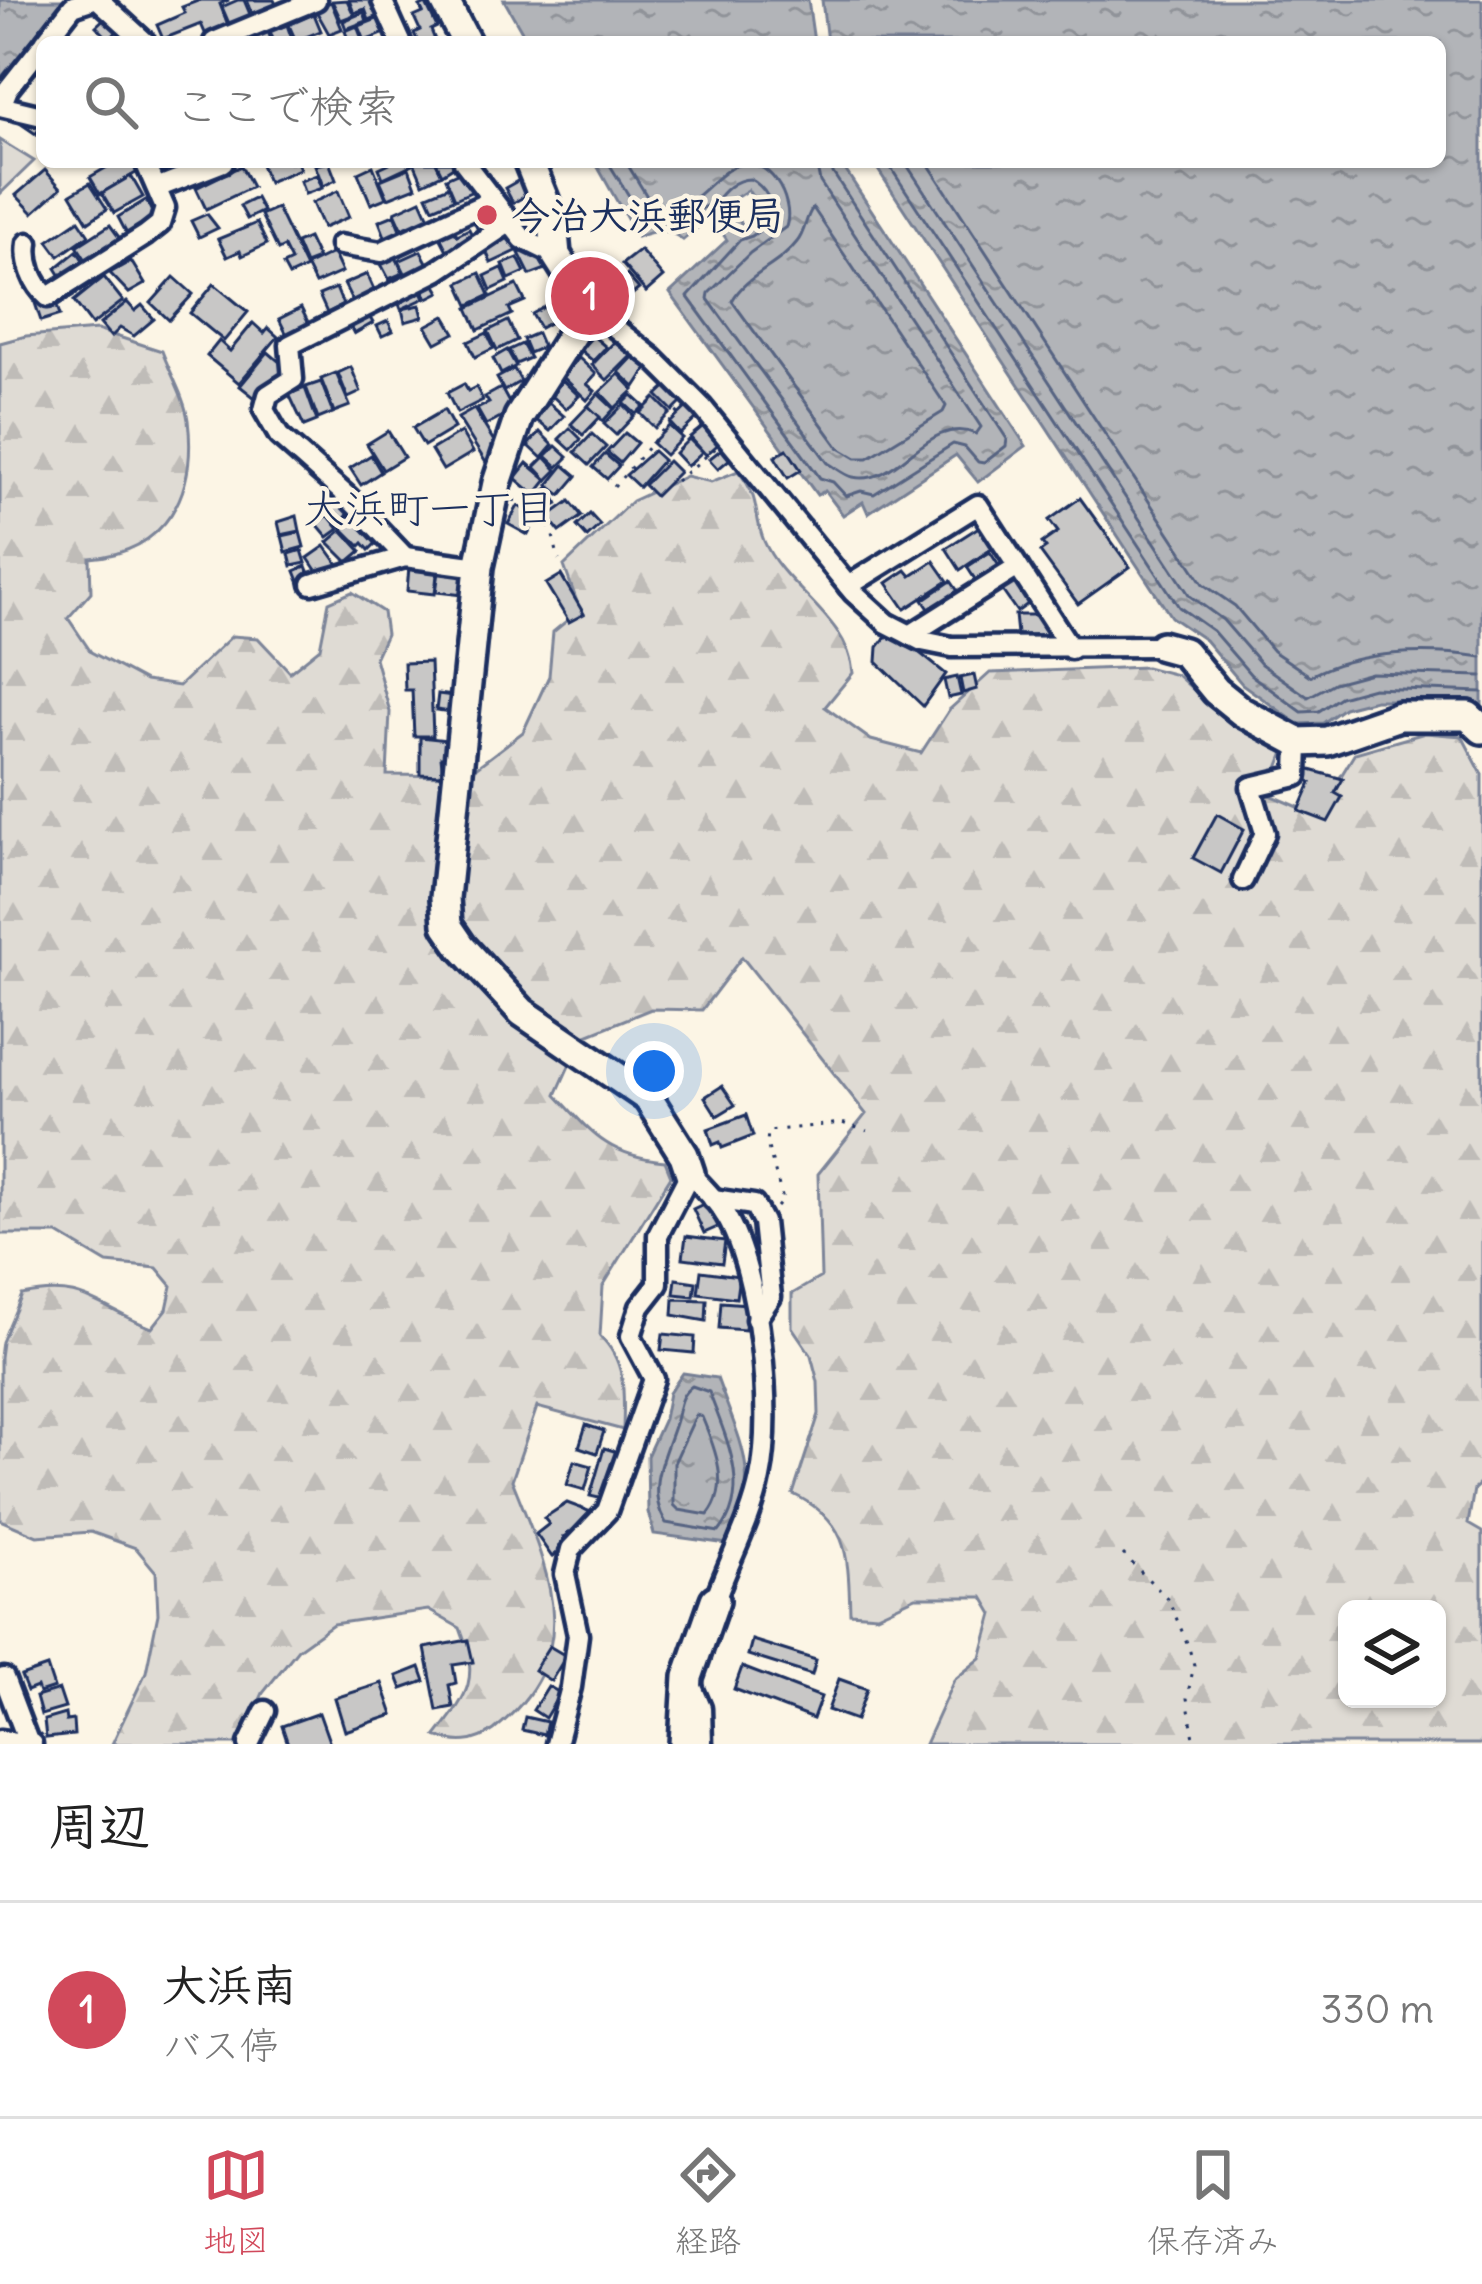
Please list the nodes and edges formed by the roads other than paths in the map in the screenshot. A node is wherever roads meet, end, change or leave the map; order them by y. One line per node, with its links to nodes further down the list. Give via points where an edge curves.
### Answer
1 (95, 0): 5 (street, via 73,6); 6 (street)
2 (316, 0): 7 (street)
3 (382, 0): 8 (street)
4 (444, 0): 9 (street)
5 (49, 36)
6 (138, 36)
7 (229, 36)
8 (398, 36)
9 (463, 36)
10 (36, 53): 11 (street)
11 (1, 106): 12 (street)
12 (36, 115)
13 (148, 168): 17 (street)
14 (208, 168): 17 (street)
15 (468, 168): 18 (street)
16 (531, 168): 22 (street, via 553,222)
17 (159, 187): 20 (street, via 160,224 48,298 25,257)
18 (491, 201): 19 (street); 21 (street, via 381,252)
19 (509, 223): 22 (street); 24 (street, via 437,271 290,345 293,379 268,395 264,410 279,436)
20 (28, 243)
21 (340, 245)
22 (556, 255): 23 (street)
23 (589, 307): 25 (street, via 519,417); 28 (street, via 692,396)
24 (406, 557): 25 (street); 27 (street)
25 (479, 567): 35 (street, via 447,925 522,1012 648,1098)
26 (1018, 567): 28 (street, via 978,505); 29 (street); 31 (street)
27 (312, 584)
28 (848, 586): 29 (street)
29 (910, 634): 31 (street, via 952,647)
30 (1162, 646): 31 (street); 33 (street, via 1184,652 1242,712)
31 (1071, 649)
32 (1482, 729): 33 (street, via 1468,716 1399,716 1327,741)
33 (1298, 742): 34 (street, via 1297,776 1251,787 1265,833)
34 (1243, 880)
35 (690, 1173): 36 (street); 45 (street, via 658,1235 658,1283 631,1336 654,1379 645,1411 607,1510 568,1561 578,1635)
36 (713, 1199): 37 (street, via 737,1238); 37 (street, via 754,1205 763,1222 772,1297)
37 (756, 1319): 38 (street, via 768,1434 759,1484)
38 (716, 1600): 39 (street)
39 (688, 1677): 46 (street); 47 (street, via 701,1708)
40 (4, 1678): 43 (street)
41 (265, 1711): 44 (street)
42 (0, 1740): 43 (street)
43 (30, 1744)
44 (249, 1744)
45 (556, 1744)
46 (684, 1744)
47 (702, 1744)

